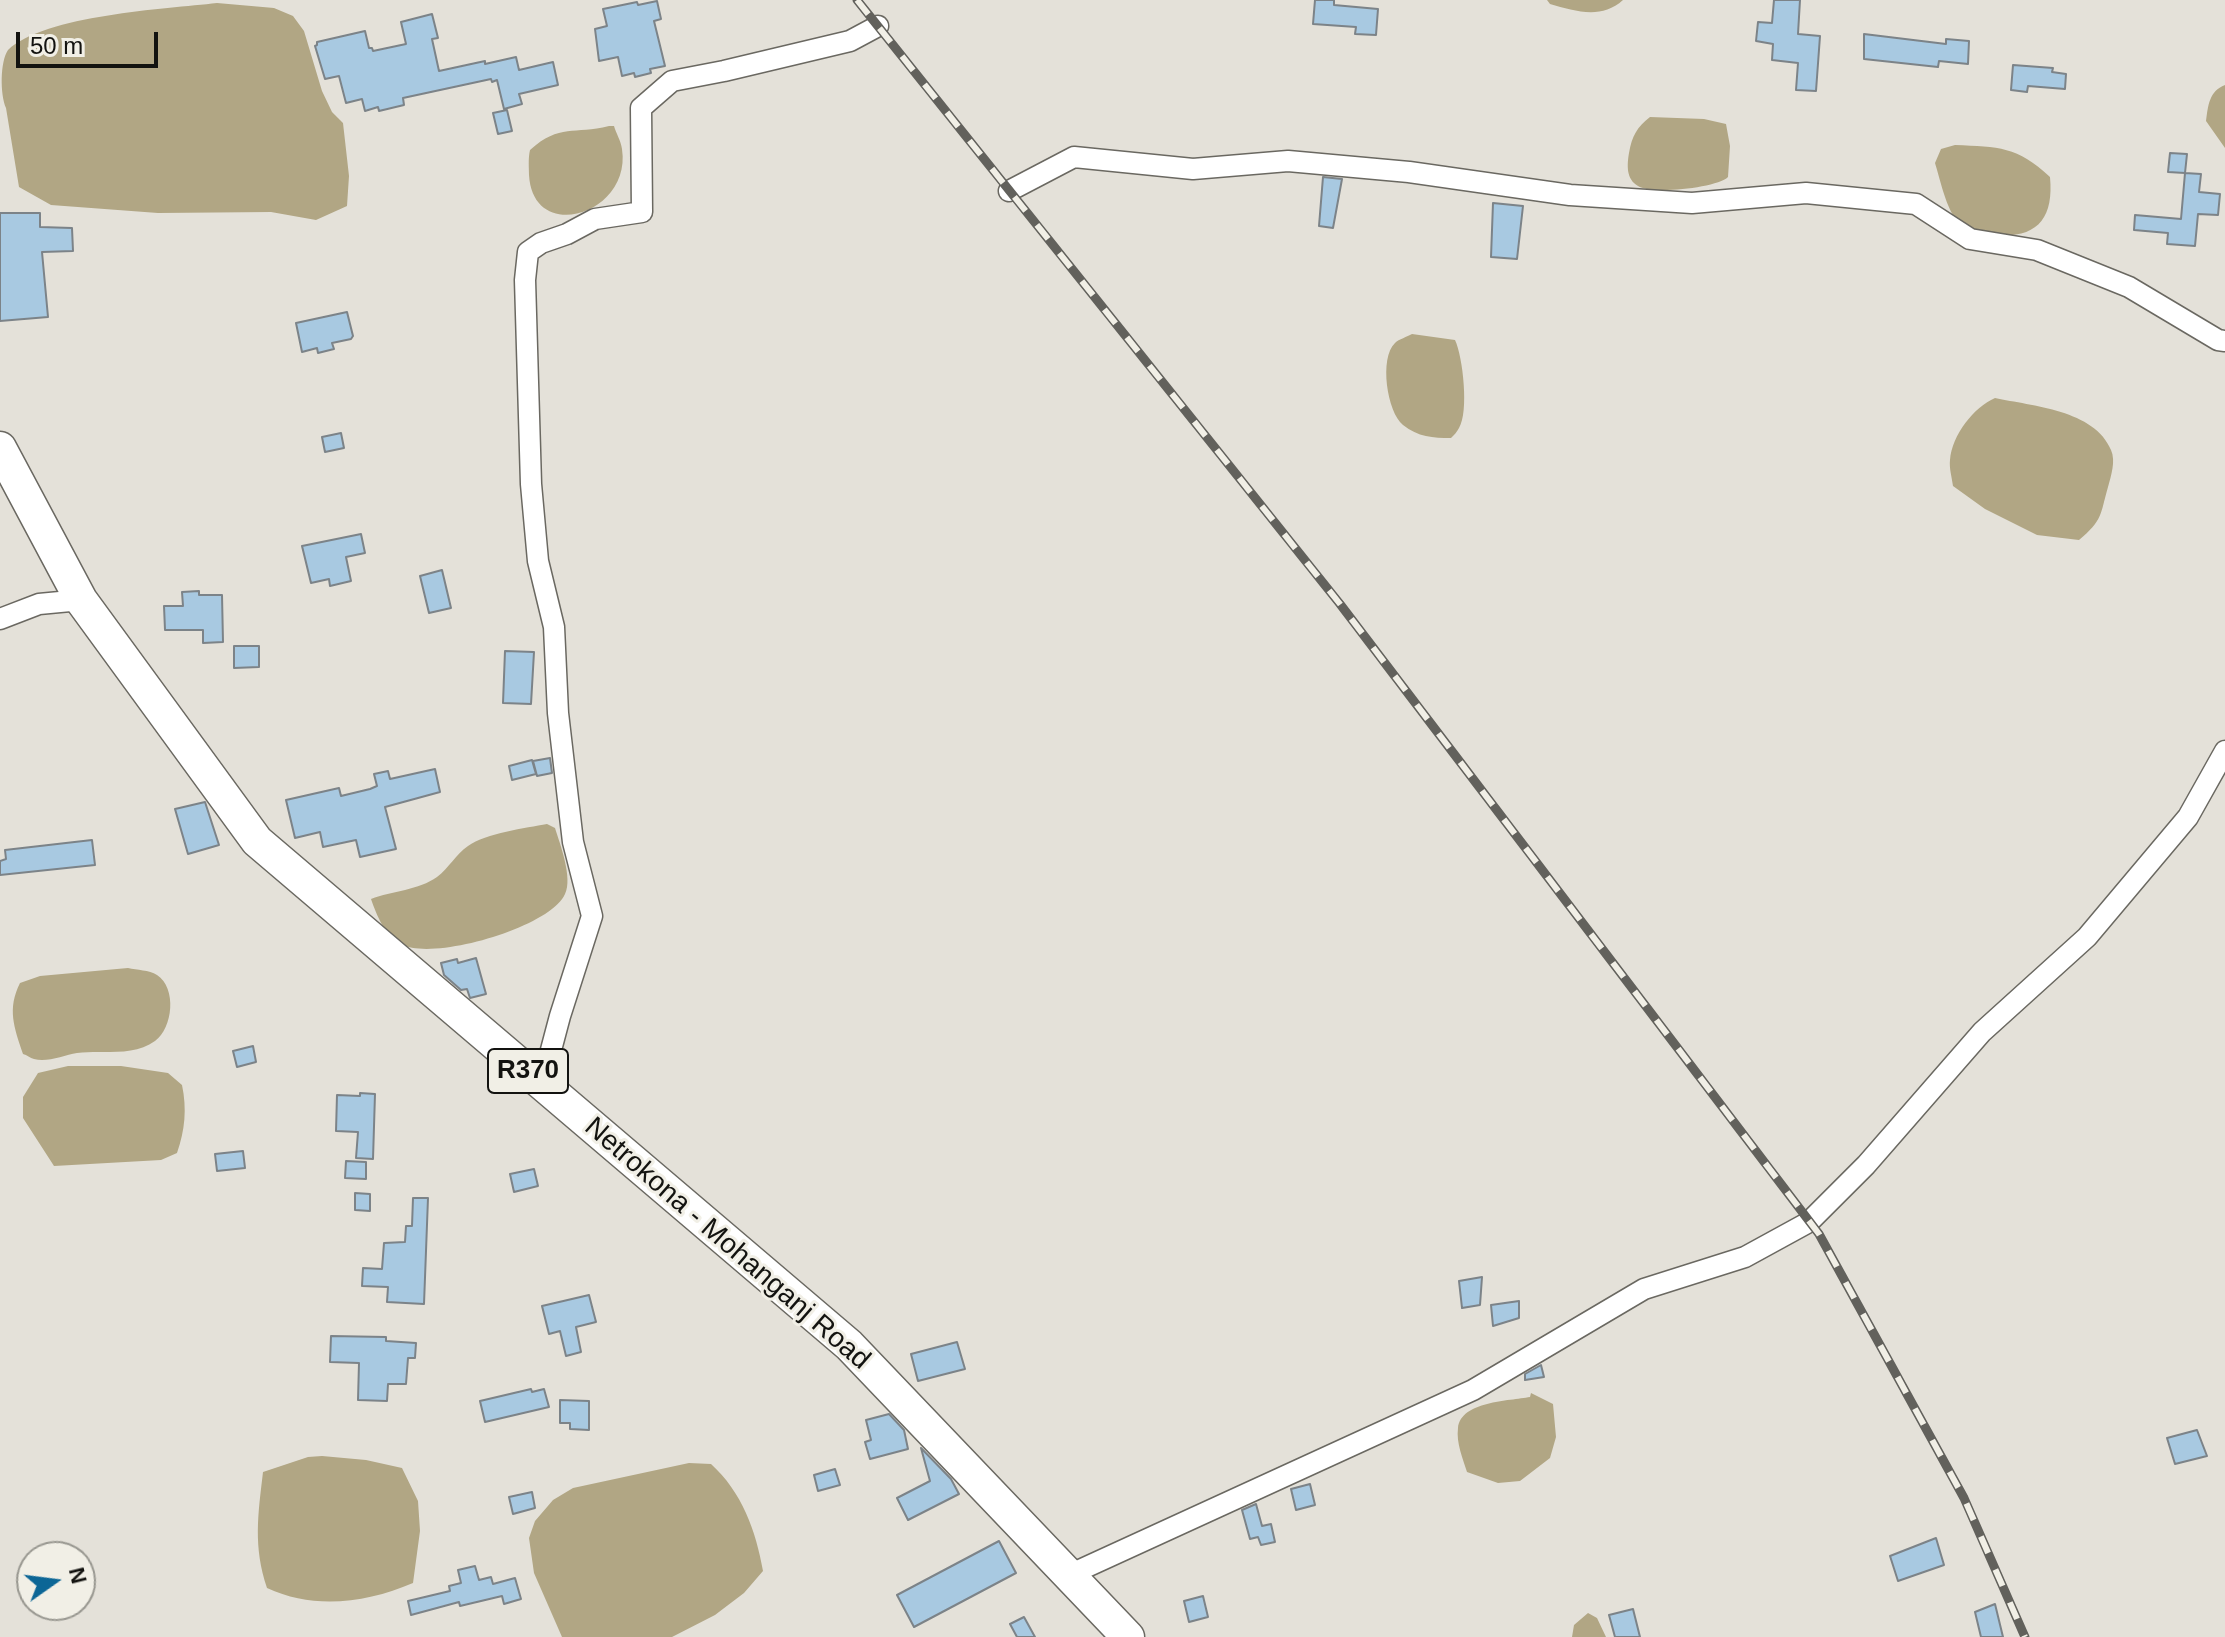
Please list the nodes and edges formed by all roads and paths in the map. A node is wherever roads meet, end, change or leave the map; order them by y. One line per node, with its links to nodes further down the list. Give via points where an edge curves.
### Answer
1 (878, 26): 8 (street, via 850,41 672,81 641,108 642,212 595,219 528,252 531,484 538,561 554,627 573,842 592,916)
2 (1009, 191): 3 (street, via 1074,157 1193,169 1288,161 1570,195 1692,203 1806,193 1916,204 1970,239 2037,250 2129,287)
3 (2225, 341)
4 (0, 448): 5 (main road, Netrokona - Mohanganj Road / R370)
5 (81, 600): 6 (street, via 39,604); 8 (main road, Netrokona - Mohanganj Road / R370, via 257,841)
6 (0, 619)
7 (2225, 751): 9 (street, via 2188,817 2096,927 1982,1032 1809,1222 1745,1257 1644,1289 1473,1390)
8 (542, 1084): 9 (main road, Netrokona - Mohanganj Road / R370, via 849,1345)
9 (1069, 1575): 10 (main road, Netrokona - Mohanganj Road / R370)
10 (1128, 1637)

